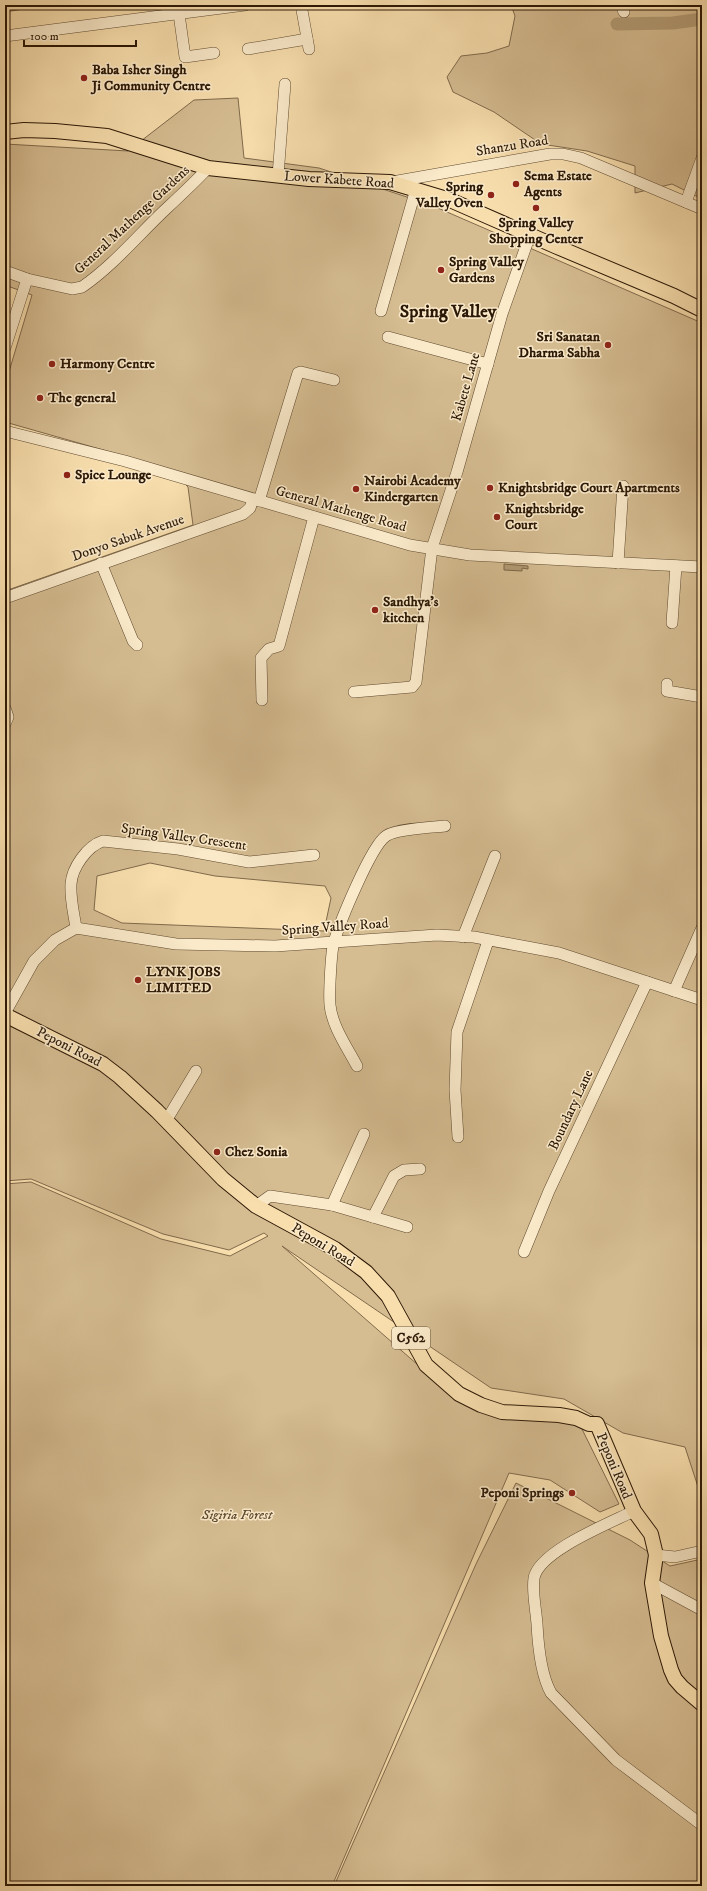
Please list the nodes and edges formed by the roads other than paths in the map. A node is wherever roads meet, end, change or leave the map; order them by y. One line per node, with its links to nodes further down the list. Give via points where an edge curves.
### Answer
1 (245, 5): 3 (street)
2 (301, 5): 5 (street, via 308,44)
3 (179, 14): 4 (street); 6 (street, via 185,57)
4 (5, 36)
5 (248, 49)
6 (214, 53)
7 (285, 84): 11 (street)
8 (5, 132): 10 (main road, Lower Kabete Road, via 24,130 107,136)
9 (702, 158): 14 (street)
10 (208, 168): 11 (main road, Lower Kabete Road); 18 (street, General Mathenge Gardens, via 82,287 72,289)
11 (278, 176): 12 (main road, Lower Kabete Road)
12 (390, 182): 13 (main road, Lower Kabete Road); 14 (street, Shanzu Road, via 550,154 563,154 581,158)
13 (416, 189): 16 (main road, Lower Kabete Road, via 450,200); 20 (street)
14 (686, 202): 15 (street, Shanzu Road)
15 (702, 209)
16 (530, 235): 19 (main road, Lower Kabete Road); 23 (street, Kabete Lane, via 502,314)
17 (5, 271): 18 (street, General Mathenge Gardens)
18 (27, 279): 22 (street)
19 (702, 310)
20 (381, 311)
21 (388, 338): 23 (street)
22 (5, 348)
23 (488, 364): 29 (street, Kabete Lane)
24 (334, 380): 27 (street, Donyo Sabuk Avenue, via 298,373)
25 (6, 434): 27 (street, General Mathenge Road, via 125,461)
26 (622, 486): 31 (street)
27 (256, 500): 28 (street, General Mathenge Road); 30 (street, Donyo Sabuk Avenue, via 243,514)
28 (314, 517): 29 (street, General Mathenge Road, via 410,545); 40 (street, via 279,646 270,649 261,658)
29 (432, 548): 31 (street, General Mathenge Road, via 470,555); 38 (street, Kabete Lane, via 416,682 412,687)
30 (101, 563): 34 (street, Donyo Sabuk Avenue); 36 (street, via 133,641)
31 (618, 563): 32 (street, General Mathenge Road)
32 (676, 566): 33 (street, General Mathenge Road); 35 (street)
33 (702, 567)
34 (5, 598)
35 (672, 623)
36 (137, 645)
37 (667, 684): 39 (street, via 667,691)
38 (354, 692)
39 (702, 698)
40 (262, 700)
41 (5, 708): 42 (street, via 8,717)
42 (5, 724)
43 (445, 826): 50 (street, via 386,835 356,885)
44 (314, 855): 46 (street, Spring Valley Crescent, via 249,862 178,849 103,841 96,843 79,862 71,884)
45 (495, 856): 48 (street)
46 (76, 928): 50 (street, Spring Valley Road, via 176,944 275,946); 54 (street, via 55,940 34,961)
47 (702, 928): 52 (street)
48 (463, 937): 49 (street, Spring Valley Road); 50 (street, Spring Valley Road, via 438,936)
49 (488, 941): 51 (street, Spring Valley Road, via 559,953); 59 (street, via 457,1032)
50 (334, 943): 55 (street, via 330,1005 335,1023)
51 (647, 982): 52 (street, Spring Valley Road); 65 (street, Boundary Lane, via 549,1191)
52 (674, 990): 53 (street, Spring Valley Road)
53 (702, 1000)
54 (5, 1014): 57 (main road, Peponi Road / C562, via 103,1064)
55 (357, 1066)
56 (196, 1071): 57 (street)
57 (166, 1121): 62 (main road, Peponi Road / C562, via 223,1179)
58 (364, 1134): 61 (street)
59 (458, 1138)
60 (420, 1170): 63 (street, via 404,1170 394,1176)
61 (332, 1205): 62 (street, via 270,1196); 63 (street)
62 (256, 1206): 66 (main road, Peponi Road / C562, via 335,1249 366,1272 388,1296 426,1365 459,1394 502,1412 559,1415 597,1424)
63 (373, 1217): 64 (street)
64 (407, 1227)
65 (524, 1252)
66 (634, 1511): 68 (main road, Peponi Road / C562, via 650,1530); 72 (street, via 565,1545 549,1556 534,1577 537,1637 546,1680 551,1693 616,1760)
67 (702, 1551): 68 (street, via 675,1557)
68 (656, 1555): 69 (main road, Peponi Road / C562)
69 (652, 1583): 70 (street); 71 (main road, Peponi Road / C562, via 661,1636 671,1670 682,1687)
70 (702, 1610)
71 (702, 1704)
72 (702, 1825)

